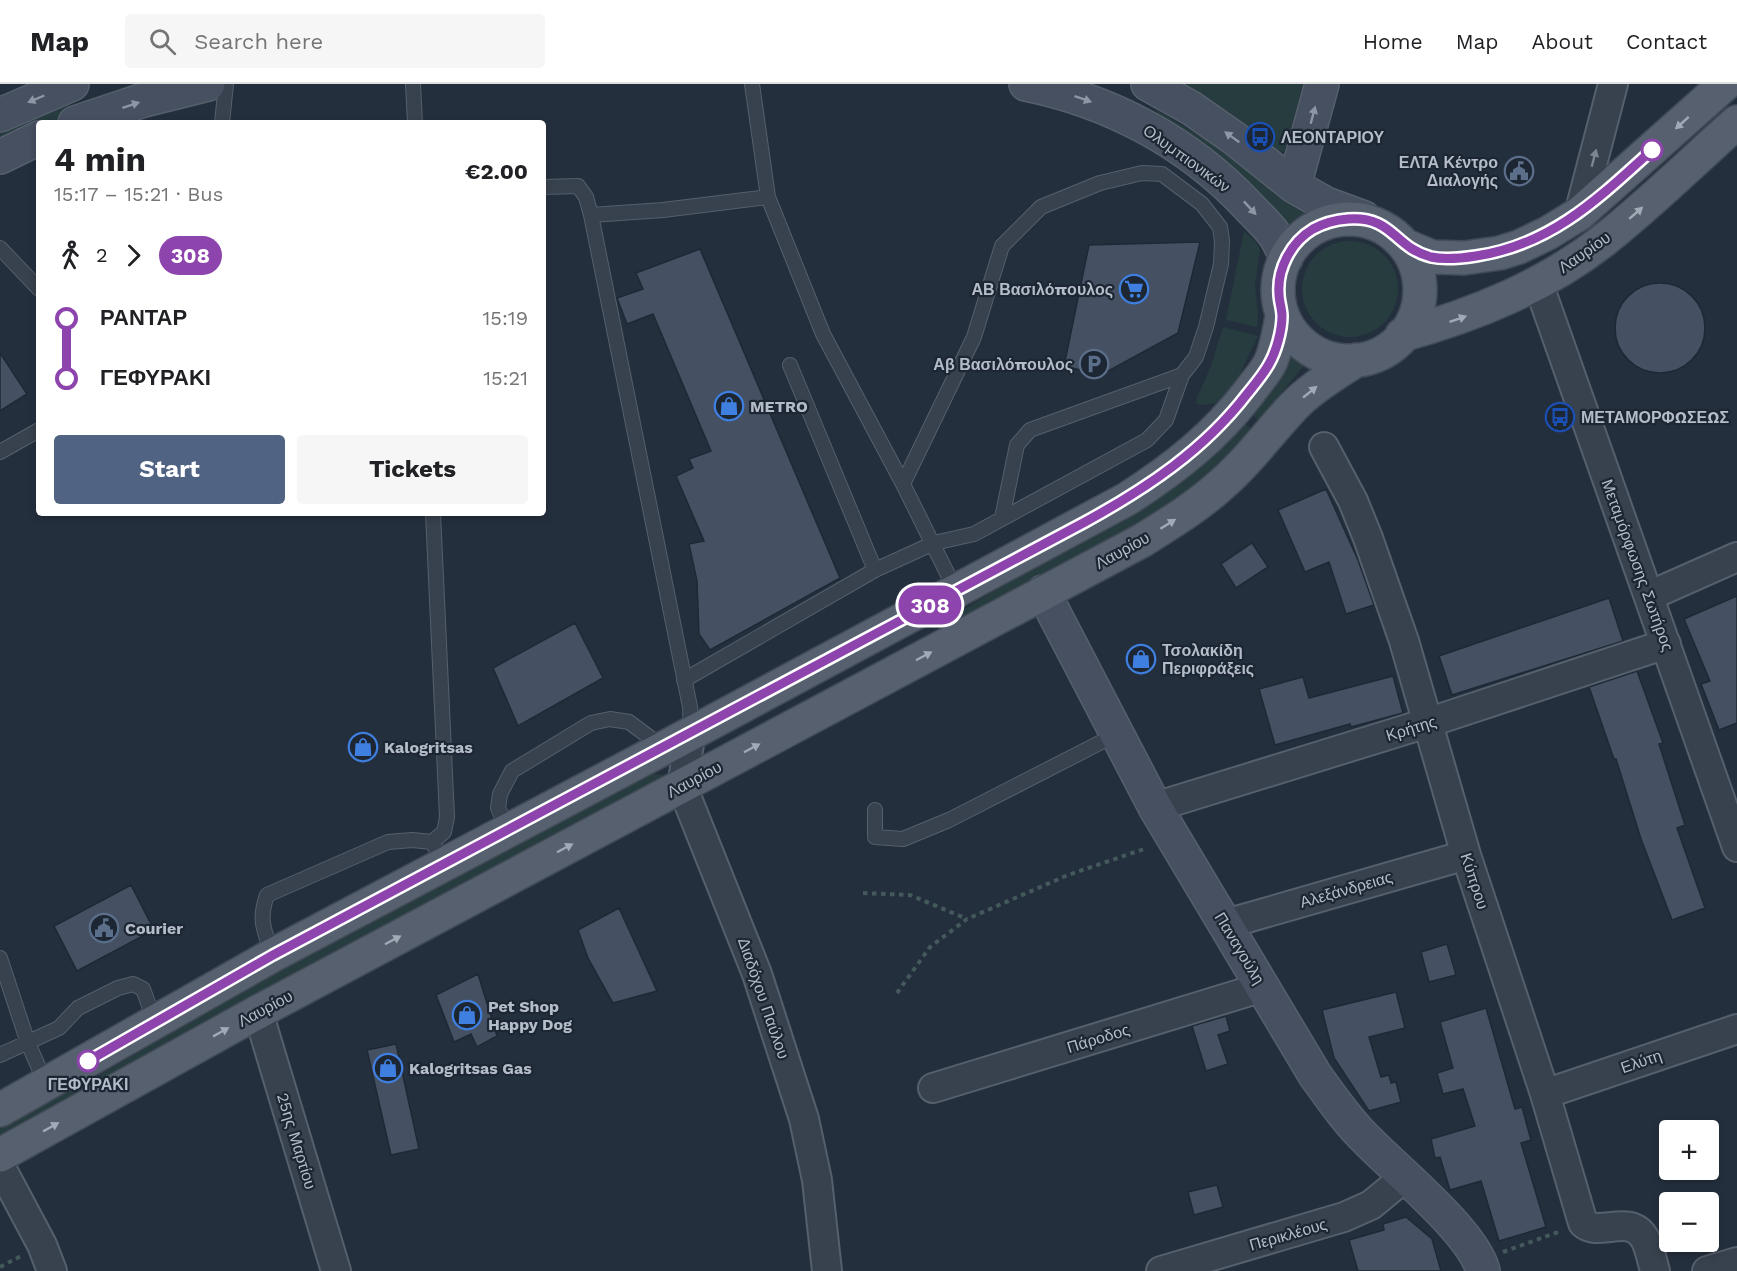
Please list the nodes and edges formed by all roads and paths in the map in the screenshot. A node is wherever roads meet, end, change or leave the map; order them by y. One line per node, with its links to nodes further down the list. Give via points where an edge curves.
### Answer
1 (72, 84): 12 (street, one-way to 12)
2 (208, 84): 13 (street, one-way to 2)
3 (226, 84): 14 (lane)
4 (413, 84): 15 (lane)
5 (752, 84): 22 (lane)
6 (1026, 84): 16 (street, Ολυμπιονικών, one-way to 16, via 1088,101)
7 (1133, 84): 16 (street)
8 (1148, 84): 20 (street, one-way to 8, via 1226,132)
9 (1322, 84): 20 (street, one-way to 9)
10 (1613, 84): 23 (street, one-way to 10)
11 (1725, 84): 23 (main road, Λαυρίου, one-way to 23)
12 (0, 115)
13 (84, 120)
14 (222, 120)
15 (415, 120)
16 (1137, 122): 28 (street, Ολυμπιονικών, one-way to 28, via 1183,151 1235,192 1276,237)
17 (1737, 122): 29 (main road, Λαυρίου, one-way to 17, via 1603,241)
18 (36, 139): 19 (street)
19 (0, 157)
20 (1294, 186): 25 (street, via 1326,204)
21 (546, 188): 24 (lane, via 578,186)
22 (768, 197): 24 (lane); 39 (lane, via 823,334)
23 (1579, 214): 26 (main road, Λαυρίου, via 1548,233 1500,253 1432,257)
24 (591, 215): 49 (lane)
25 (1364, 218): 26 (main road, Λαυρίου, via 1382,224); 28 (main road, Λαυρίου, via 1321,225 1301,238)
26 (1406, 246): 32 (main road, Λαυρίου, via 1419,278 1420,300)
27 (0, 248): 30 (lane)
28 (1286, 258): 31 (main road, Λαυρίου, via 1279,280)
29 (1538, 283): 32 (main road, Λαυρίου, one-way to 29, via 1477,312); 47 (street, Μεταμόρφωσης Σωτήρος)
30 (36, 286)
31 (1282, 317): 33 (main road, Λαυρίου, via 1294,337 1311,352 1338,362); 45 (main road, Λαυρίου, via 1269,364 1218,430 1197,448 1126,499)
32 (1402, 335): 33 (main road, Λαυρίου, via 1381,352)
33 (1356, 360): 46 (main road, Λαυρίου, one-way to 33, via 1143,540 1183,514 1238,469 1293,407)
34 (790, 365): 44 (lane)
35 (1182, 375): 39 (lane, via 1196,357 1206,327 1221,264 1220,227 1202,204 1162,174 1142,173 1100,183 1041,207 1002,246 974,337); 41 (lane, via 1166,420 1147,440); 41 (lane, via 1030,430 1017,446)
36 (36, 432): 38 (lane)
37 (1324, 447): 50 (street, Κύπρου, via 1368,538 1404,641)
38 (0, 452)
39 (903, 484): 42 (lane)
40 (433, 516): 60 (lane, via 447,817)
41 (1002, 518): 42 (lane, via 974,534)
42 (934, 543): 44 (lane); 45 (lane)
43 (1737, 557): 47 (street)
44 (876, 570): 49 (lane)
45 (956, 591): 52 (main road, Λαυρίου)
46 (1043, 592): 51 (street, Παναγούλη); 53 (main road, Λαυρίου, one-way to 46)
47 (1649, 596): 48 (street, Μεταμόρφωσης Σωτήρος)
48 (1666, 645): 50 (street, Κρήτης); 54 (street, Μεταμόρφωσης Σωτήρος)
49 (684, 680): 52 (lane, via 690,708)
50 (1427, 723): 55 (street, Κρήτης); 61 (street, Κύπρου)
51 (1117, 734): 55 (street, Παναγούλη); 56 (lane, via 949,820 903,839 875,837)
52 (677, 740): 53 (street); 57 (main road, Λαυρίου); 57 (lane, via 629,722 610,719 591,723 512,771 500,794 498,808)
53 (682, 786): 69 (main road, Λαυρίου, one-way to 53); 88 (street, Διαδόχου Παύλου, via 757,974 804,1119 818,1180)
54 (1730, 805): 59 (street, Μεταμόρφωσης Σωτήρος)
55 (1155, 807): 58 (street, Παναγούλη)
56 (875, 810)
57 (507, 830): 60 (main road, Λαυρίου)
58 (1174, 839): 63 (path, via 1068,874); 64 (street, Παναγούλη)
59 (1737, 847)
60 (438, 853): 65 (main road, Λαυρίου); 65 (lane, via 412,840 388,842 267,896 262,925)
61 (1467, 855): 64 (street, Αλεξάνδρειας); 76 (street, Κύπρου)
62 (864, 893): 63 (path, via 910,895)
63 (967, 919): 68 (path, via 930,947)
64 (1226, 924): 67 (street, Παναγούλη)
65 (273, 955): 70 (main road, Λαυρίου)
66 (0, 958): 72 (lane)
67 (1263, 987): 75 (street, Πάροδος); 80 (street, Παναγούλη, via 1338,1107)
68 (897, 993)
69 (258, 1012): 78 (main road, Λαυρίου, one-way to 69); 87 (street, 25ης Μαρτίου)
70 (155, 1023): 72 (lane, via 143,989 133,984 78,1008 59,1028); 74 (main road, Λαυρίου)
71 (1737, 1029): 76 (street, Ελύτη)
72 (28, 1043): 73 (lane); 74 (lane)
73 (0, 1055)
74 (46, 1084): 77 (main road, Λαυρίου)
75 (933, 1088)
76 (1545, 1094): 81 (street, Κύπρου)
77 (1, 1107)
78 (0, 1155)
79 (0, 1166): 86 (street)
80 (1405, 1177): 84 (street, Παναγούλη, via 1471,1246); 89 (street, Περικλέους, via 1371,1204 1344,1217)
81 (1583, 1223): 84 (path); 90 (street, via 1593,1228 1636,1229 1646,1239)
82 (9, 1262): 85 (path)
83 (1737, 1262): 91 (street)
84 (1481, 1266)
85 (0, 1267)
86 (52, 1271)
87 (336, 1271)
88 (827, 1271)
89 (1161, 1271)
90 (1655, 1271)
91 (1707, 1271)

